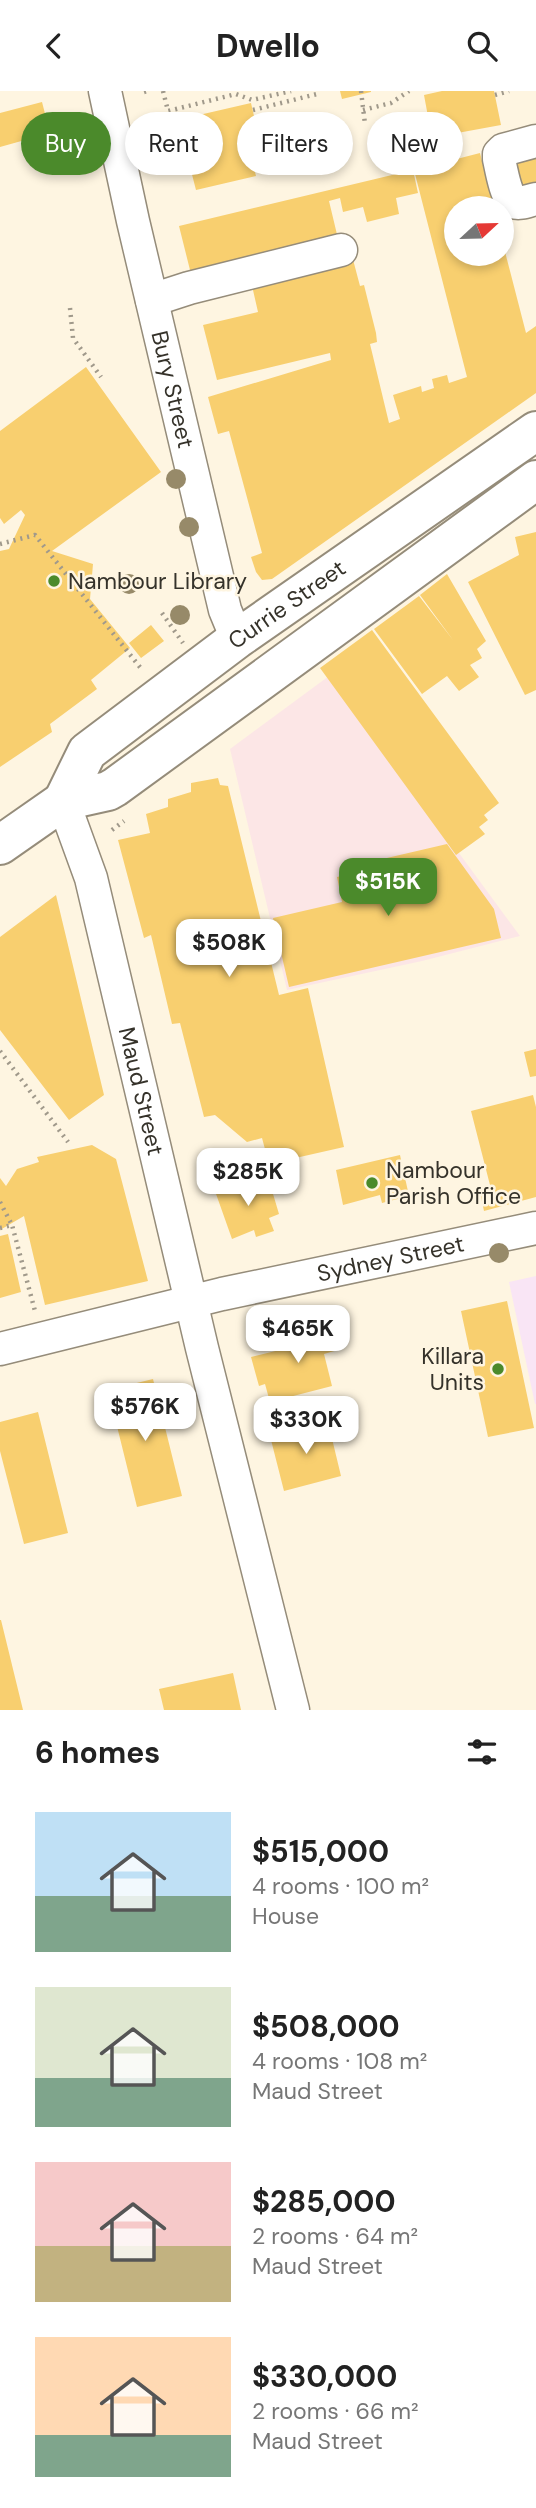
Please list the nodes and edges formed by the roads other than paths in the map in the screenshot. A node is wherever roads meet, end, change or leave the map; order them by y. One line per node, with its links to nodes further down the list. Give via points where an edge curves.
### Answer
1 (105, 91): 5 (street, Bury Street)
2 (536, 141): 3 (street, via 503,150 499,159 508,196 516,203)
3 (536, 199)
4 (341, 250): 5 (street)
5 (152, 300): 8 (street, Bury Street, via 225,610)
6 (536, 431): 8 (main road, Currie Street)
7 (536, 480): 9 (main road, Currie Street)
8 (237, 639): 9 (main road, Bury Street); 10 (main road, Currie Street, via 87,752)
9 (264, 677): 10 (main road, Currie Street, via 108,791)
10 (63, 801): 11 (main road, Currie Street); 13 (street, Maud Street, via 91,878)
11 (0, 845)
12 (536, 1229): 13 (street, Sydney Street)
13 (191, 1303): 14 (street, Sydney Street); 15 (street, Maud Street)
14 (0, 1349)
15 (293, 1710)

